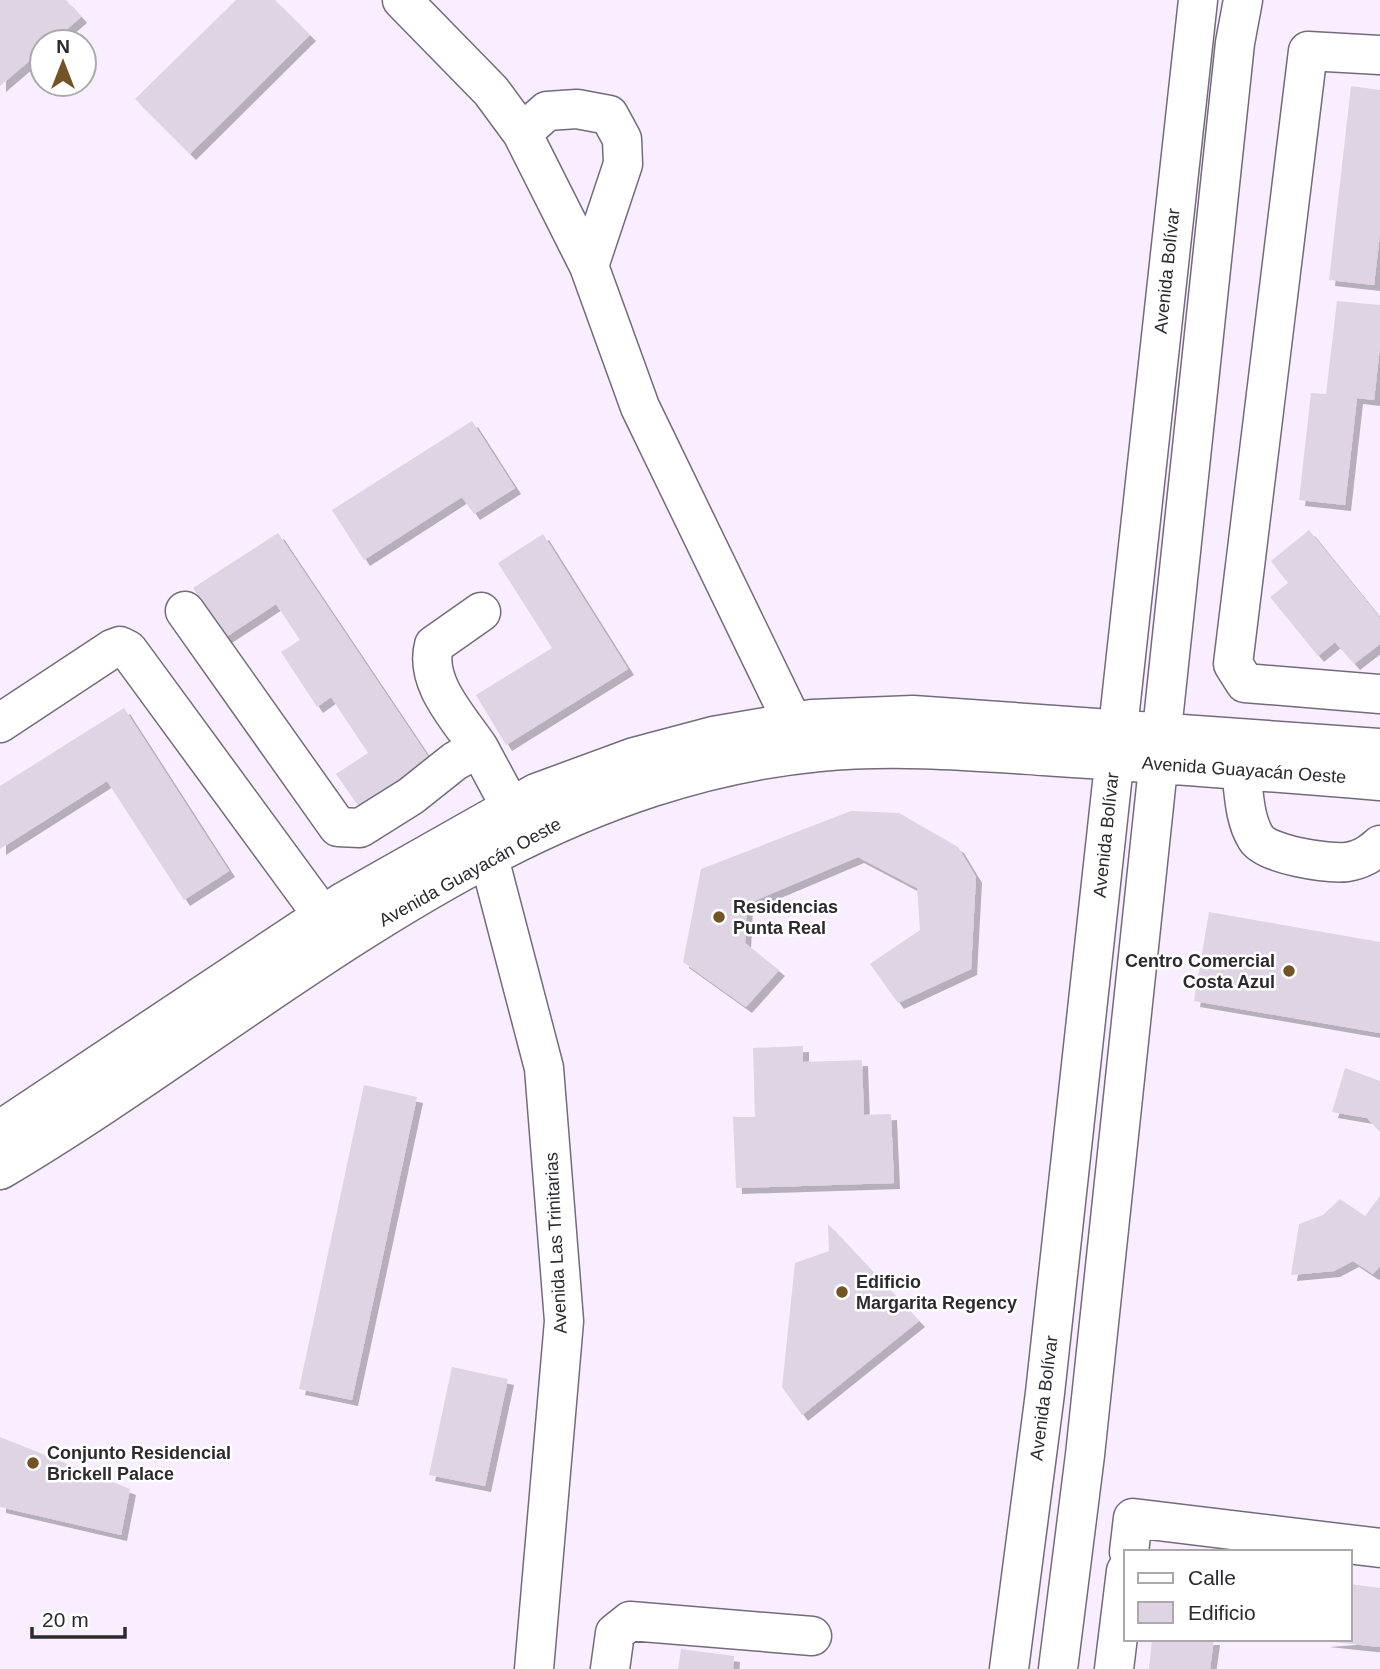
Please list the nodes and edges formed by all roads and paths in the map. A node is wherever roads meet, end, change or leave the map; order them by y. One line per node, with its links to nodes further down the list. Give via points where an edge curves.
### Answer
1 (402, 0): 5 (street, via 491,91)
2 (1198, 0): 12 (street, Avenida Bolívar)
3 (1243, 0): 14 (street)
4 (1380, 55): 9 (street, via 1308,51 1233,664 1245,683)
5 (522, 134): 6 (street); 6 (street, via 547,111 577,109 609,115 622,139 623,164)
6 (589, 266): 11 (street, via 640,407)
7 (185, 611): 13 (street, via 338,827 360,828)
8 (481, 612): 13 (street, via 434,645 430,660 433,678)
9 (1380, 694)
10 (0, 723): 21 (street, via 112,649 128,650)
11 (793, 723): 12 (street, Avenida Guayacán Oeste, via 913,715); 18 (street, Avenida Guayacán Oeste, via 713,736 634,757 536,793)
12 (1115, 744): 14 (street, Avenida Guayacán Oeste); 18 (street, Avenida Guayacán Oeste, via 818,752 723,768 648,788 555,822); 30 (street, Avenida Bolívar, via 1045,1394)
13 (479, 748): 18 (street)
14 (1160, 748): 15 (street, Avenida Guayacán Oeste); 16 (street, Avenida Guayacán Oeste); 31 (street)
15 (1380, 748)
16 (1241, 770): 17 (street, Avenida Guayacán Oeste); 20 (street, via 1250,823 1257,840 1273,852 1346,862 1368,856)
17 (1380, 780)
18 (519, 823): 19 (street, Avenida Guayacán Oeste)
19 (482, 842): 21 (street, Avenida Guayacán Oeste); 23 (street, Avenida Guayacán Oeste, via 366,929); 28 (street, Avenida Las Trinitarias, via 544,1068 564,1321)
20 (1380, 845)
21 (323, 916): 22 (street, Avenida Guayacán Oeste)
22 (0, 1129)
23 (0, 1170)
24 (1380, 1548): 25 (street, via 1133,1518)
25 (1129, 1550)
26 (1124, 1587): 32 (street)
27 (812, 1636): 29 (street, via 630,1621 615,1633)
28 (534, 1669)
29 (610, 1669)
30 (1009, 1669)
31 (1058, 1669)
32 (1114, 1669)

